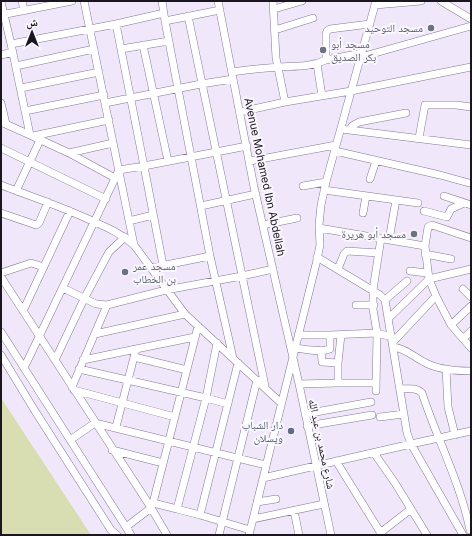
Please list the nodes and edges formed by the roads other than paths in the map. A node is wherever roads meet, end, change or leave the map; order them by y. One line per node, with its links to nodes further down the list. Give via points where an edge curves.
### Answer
1 (22, 1): 14 (street)
2 (70, 1): 11 (street)
3 (84, 1): 24 (street)
4 (162, 1): 15 (street)
5 (218, 1): 13 (street, Avenue Mohamed Ibn Abdellah)
6 (302, 1): 12 (street)
7 (421, 1): 10 (street)
8 (441, 1): 19 (street)
9 (1, 2): 16 (street)
10 (376, 3): 22 (street)
11 (45, 4): 14 (street)
12 (273, 5): 25 (street)
13 (220, 10): 17 (street); 40 (street, Avenue Mohamed Ibn Abdellah)
14 (24, 11): 16 (street)
15 (164, 13): 20 (street); 21 (street)
16 (3, 15): 27 (street)
17 (188, 16): 20 (street); 41 (street)
18 (313, 18): 25 (street)
19 (471, 19)
20 (165, 21): 26 (street)
21 (116, 24): 24 (street); 30 (street)
22 (370, 24): 33 (street); 34 (street, via 327,30)
23 (471, 26): 33 (street)
24 (90, 29): 27 (street); 29 (street)
25 (275, 30): 37 (street)
26 (169, 41): 28 (street); 43 (street)
27 (11, 44): 31 (street)
28 (143, 45): 30 (street); 45 (street)
29 (94, 49): 36 (street); 39 (street)
30 (121, 49): 48 (street)
31 (13, 52): 32 (street); 36 (street)
32 (1, 55)
33 (361, 55): 34 (street); 44 (street)
34 (326, 60): 35 (street)
35 (317, 64): 37 (street); 47 (street)
36 (16, 66): 42 (street)
37 (278, 67): 40 (street); 49 (street)
38 (471, 67): 44 (street)
39 (99, 72): 42 (street); 46 (street)
40 (232, 76): 41 (street); 54 (street, Avenue Mohamed Ibn Abdellah)
41 (202, 84): 43 (street); 68 (street)
42 (21, 88): 53 (street)
43 (177, 88): 45 (street); 70 (street)
44 (351, 91): 47 (street); 58 (street)
45 (153, 93): 48 (street); 71 (street)
46 (104, 95): 51 (street); 53 (street)
47 (322, 96): 49 (street)
48 (130, 98): 51 (street); 75 (street)
49 (285, 102): 54 (street)
50 (1, 103): 57 (street)
51 (105, 103): 56 (street)
52 (471, 107): 61 (street, via 425,105)
53 (25, 111): 60 (street)
54 (240, 112): 65 (street, Avenue Mohamed Ibn Abdellah)
55 (406, 113): 59 (street, via 359,122)
56 (109, 120): 60 (street); 63 (street)
57 (3, 123): 60 (street)
58 (341, 128): 59 (street); 67 (street)
59 (350, 130): 61 (street)
60 (32, 135): 62 (street)
61 (419, 138): 64 (street)
62 (40, 140): 69 (street); 74 (street)
63 (113, 143): 69 (street); 76 (street)
64 (471, 145)
65 (247, 146): 68 (street); 72 (street, Avenue Mohamed Ibn Abdellah)
66 (1, 148): 74 (street)
67 (335, 148): 72 (street); 73 (street); 83 (street)
68 (216, 152): 70 (street); 90 (street)
69 (69, 153): 78 (street)
70 (192, 157): 71 (street); 94 (street)
71 (168, 161): 75 (street)
72 (250, 161): 85 (street, Avenue Mohamed Ibn Abdellah)
73 (376, 161): 79 (street); 80 (street)
74 (30, 163): 84 (street); 88 (street)
75 (144, 166): 76 (street); 99 (street)
76 (119, 170): 78 (street); 101 (street)
77 (471, 175): 80 (street)
78 (116, 178): 88 (street)
79 (370, 179)
80 (470, 183)
81 (1, 185): 84 (street)
82 (303, 186): 83 (street)
83 (325, 186): 86 (street); 104 (street)
84 (16, 191): 91 (street)
85 (256, 194): 90 (street); 103 (street, Avenue Mohamed Ibn Abdellah)
86 (366, 196): 89 (street); 98 (street)
87 (444, 196): 93 (street)
88 (106, 199): 102 (street)
89 (396, 200): 92 (street); 108 (street)
90 (226, 201): 94 (street); 124 (street)
91 (48, 202): 95 (street); 97 (street, via 36,225)
92 (418, 203)
93 (467, 204): 96 (street, via 451,209 447,217)
94 (201, 206): 113 (street)
95 (70, 211): 102 (street); 117 (street)
96 (424, 211)
97 (1, 213)
98 (362, 214)
99 (154, 215): 101 (street); 116 (street)
100 (297, 218): 103 (street)
101 (129, 221): 109 (street)
102 (94, 222): 105 (street); 129 (street)
103 (263, 225): 119 (street, Avenue Mohamed Ibn Abdellah)
104 (319, 228): 106 (street); 114 (street)
105 (125, 237): 109 (street); 135 (street, via 109,252)
106 (381, 238): 108 (street); 111 (street)
107 (471, 238): 110 (street, via 432,225 428,227)
108 (389, 240): 110 (street)
109 (134, 245): 118 (street)
110 (425, 246): 112 (street)
111 (379, 254): 120 (street, via 347,251); 132 (street)
112 (425, 254): 115 (street); 125 (street)
113 (210, 256): 116 (street); 127 (street)
114 (318, 257): 120 (street); 151 (street)
115 (451, 259)
116 (163, 265): 118 (street)
117 (44, 267): 123 (street, via 33,262); 141 (street)
118 (151, 268): 131 (street)
119 (273, 269): 124 (street); 164 (street, Avenue Mohamed Ibn Abdellah)
120 (338, 269): 132 (street)
121 (471, 270): 125 (street)
122 (410, 271): 125 (street)
123 (1, 273)
124 (242, 276): 127 (street); 179 (street)
125 (428, 276): 133 (street); 143 (street)
126 (1, 277): 141 (street)
127 (216, 281): 131 (street); 167 (street)
128 (407, 281): 136 (street)
129 (63, 288): 135 (street); 150 (street)
130 (463, 289): 134 (street)
131 (166, 290): 138 (street); 142 (street)
132 (373, 290): 136 (street); 137 (street)
133 (436, 296): 144 (street); 156 (street)
134 (471, 297)
135 (84, 299): 138 (street, via 99,305); 165 (street)
136 (385, 300): 143 (street)
137 (374, 304): 139 (street); 148 (street)
138 (107, 305): 149 (street)
139 (356, 305)
140 (471, 306): 144 (street)
141 (23, 311): 150 (street)
142 (185, 314): 145 (street); 149 (street)
143 (388, 319): 156 (street)
144 (451, 325): 155 (street)
145 (198, 326): 154 (street); 157 (street)
146 (471, 331): 155 (street)
147 (1, 332): 169 (street)
148 (377, 333): 153 (street); 156 (street); 177 (street)
149 (95, 334): 166 (street)
150 (40, 335): 165 (street); 169 (street)
151 (298, 335): 152 (street); 158 (street)
152 (330, 335): 153 (street); 161 (street, via 330,349)
153 (341, 335): 168 (street)
154 (195, 337): 160 (street); 172 (street)
155 (463, 339): 159 (street)
156 (393, 342): 171 (street, via 425,363); 181 (street)
157 (217, 344): 167 (street); 184 (street)
158 (295, 348): 161 (street); 164 (street)
159 (471, 348)
160 (136, 349): 163 (street); 166 (street)
161 (321, 350): 168 (street, via 322,362)
162 (1, 355): 226 (street)
163 (134, 357): 172 (street); 174 (street)
164 (293, 357): 178 (street, شارع محمد بن عبد الله); 186 (street)
165 (55, 360): 180 (street)
166 (83, 360): 170 (street)
167 (236, 360): 175 (street); 188 (street)
168 (338, 363): 176 (street)
169 (24, 368): 200 (street)
170 (79, 369): 174 (street); 180 (street)
171 (446, 369): 173 (street); 198 (street, via 448,407)
172 (187, 370): 183 (street)
173 (471, 371)
174 (128, 380): 183 (street); 187 (street)
175 (257, 380): 179 (street); 207 (street)
176 (338, 383): 177 (street); 178 (street)
177 (376, 383): 182 (street)
178 (299, 384): 189 (street, شارع محمد بن عبد الله)
179 (264, 386): 186 (street)
180 (73, 388): 187 (street); 194 (street)
181 (400, 388): 190 (street); 199 (street, via 415,388 422,392)
182 (376, 391)
183 (181, 393): 184 (street); 192 (street)
184 (206, 398): 188 (street); 203 (street)
185 (370, 402): 189 (street)
186 (281, 403): 210 (street)
187 (122, 404): 192 (street); 196 (street)
188 (228, 404): 205 (street)
189 (305, 414): 195 (street, شارع محمد بن عبد الله)
190 (404, 414): 193 (street); 202 (street)
191 (372, 415): 195 (street)
192 (175, 417): 201 (street)
193 (380, 417)
194 (95, 423): 196 (street); 200 (street); 204 (street)
195 (307, 426): 211 (street, شارع محمد بن عبد الله)
196 (116, 427): 201 (street)
197 (471, 431): 198 (street)
198 (455, 434): 199 (street)
199 (438, 438): 202 (street); 217 (street)
200 (70, 440): 224 (street)
201 (169, 441): 203 (street); 209 (street)
202 (410, 444): 206 (street); 230 (street)
203 (193, 447): 205 (street); 218 (street)
204 (112, 450): 209 (street); 216 (street)
205 (216, 452): 207 (street); 221 (street)
206 (374, 452): 208 (street); 219 (street)
207 (239, 458): 210 (street); 223 (street)
208 (336, 461): 211 (street); 229 (street)
209 (163, 464): 216 (street)
210 (266, 465): 212 (street)
211 (316, 466): 212 (street); 215 (street, شارع محمد بن عبد الله)
212 (263, 478): 214 (street)
213 (276, 498): 214 (street)
214 (257, 502): 222 (street)
215 (324, 504): 220 (street); 236 (street, شارع محمد بن عبد الله)
216 (151, 506): 218 (street); 224 (street); 228 (street)
217 (468, 506): 225 (street)
218 (177, 509): 221 (street)
219 (411, 509): 229 (street); 237 (street)
220 (294, 510): 222 (street); 235 (street)
221 (200, 515): 223 (street)
222 (253, 519): 227 (street)
223 (223, 522): 227 (street); 234 (street)
224 (126, 527): 232 (street)
225 (471, 530): 230 (street)
226 (111, 532): 231 (street)
227 (249, 532)
228 (167, 534): 233 (street)
229 (381, 534)
230 (462, 534)
231 (117, 535)
232 (131, 535)
233 (175, 535)
234 (219, 535)
235 (300, 535)
236 (331, 535)
237 (426, 535)

